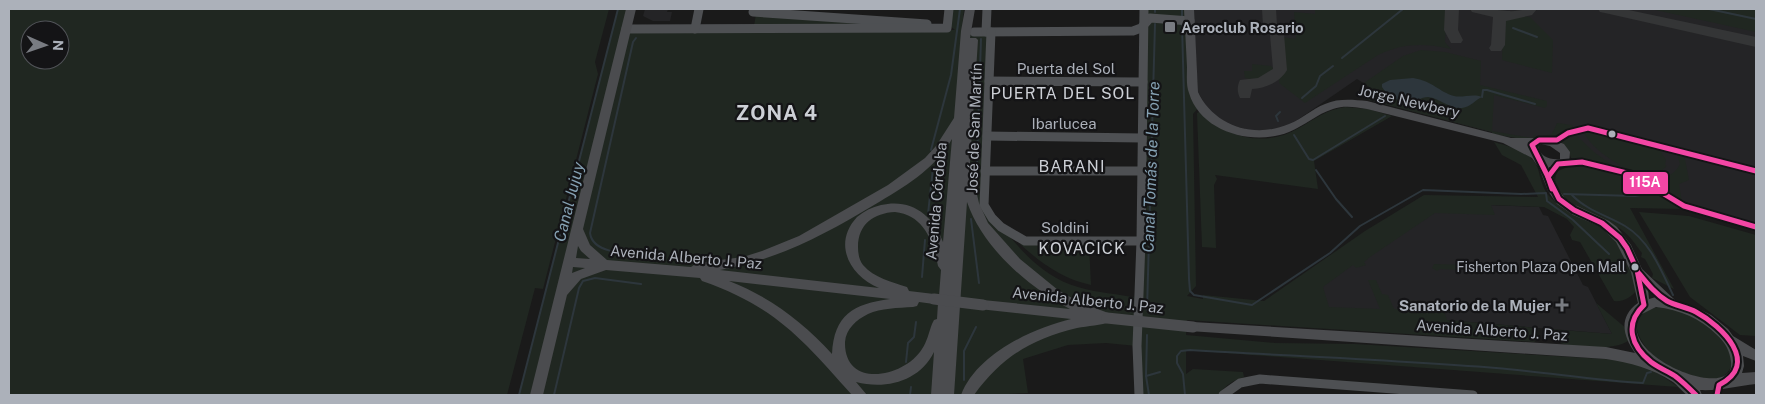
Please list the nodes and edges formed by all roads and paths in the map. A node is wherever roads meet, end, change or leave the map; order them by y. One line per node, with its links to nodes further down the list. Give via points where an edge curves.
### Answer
1 (631, 9): 12 (main road)
2 (699, 9): 13 (street)
3 (949, 9): 11 (street)
4 (972, 9): 15 (main road, Avenida Córdoba); 19 (main road, Avenida Córdoba, via 966,31)
5 (987, 9): 16 (street, José de San Martín)
6 (1144, 9): 10 (street)
7 (1190, 9): 9 (main road)
8 (753, 10): 11 (street); 14 (street)
9 (1190, 22): 10 (street, via 1154,17 1146,20); 22 (main road, Jorge Newbery, via 1193,92 1199,107 1228,128 1266,134 1281,131 1322,108 1350,103)
10 (1143, 26): 16 (street, via 1133,31); 18 (street)
11 (947, 27): 14 (street)
12 (626, 29): 13 (street); 31 (main road)
13 (695, 29): 14 (street)
14 (748, 29)
15 (974, 32): 16 (street); 26 (main road, Avenida Córdoba)
16 (989, 32): 17 (street, José de San Martín)
17 (989, 81): 18 (street, Puerta del Sol); 20 (street, José de San Martín)
18 (1143, 82): 21 (street)
19 (959, 117): 36 (main road, via 944,145 917,172 801,241 731,264); 37 (main road, Avenida Córdoba)
20 (987, 136): 21 (street, Ibarlucea); 27 (street, José de San Martín)
21 (1142, 138): 28 (street)
22 (1506, 140): 23 (main road, Jorge Newbery); 24 (main road, Jorge Newbery)
23 (1537, 141): 24 (main road, via 1532,145); 25 (main road, Jorge Newbery, via 1550,142 1562,149 1566,158)
24 (1536, 156): 25 (main road); 29 (main road)
25 (1558, 164): 29 (main road)
26 (965, 166): 42 (main road, via 978,216 1003,249 1038,283 1063,299); 56 (main road, Avenida Córdoba)
27 (985, 171): 28 (street); 30 (street, José de San Martín, via 984,205)
28 (1142, 171): 32 (street)
29 (1548, 177): 35 (main road, via 1562,202 1615,231)
30 (994, 222): 32 (street, Soldini, via 1009,235 1025,241)
31 (577, 229): 33 (main road); 34 (main road, via 585,248)
32 (1141, 241): 58 (street, via 1137,346)
33 (569, 262): 34 (main road, Avenida Alberto J. Paz); 38 (main road)
34 (606, 266): 36 (main road, Avenida Alberto J. Paz); 38 (main road, via 584,272)
35 (1636, 269): 40 (main road); 41 (main road)
36 (673, 270): 39 (main road, Avenida Alberto J. Paz); 54 (main road, via 734,288 782,314 806,334)
37 (946, 279): 39 (main road, Avenida Córdoba); 39 (main road, via 934,234 918,214 907,209 888,208 870,214 857,226 852,256 862,273 887,286)
38 (561, 292): 53 (main road)
39 (939, 303): 39 (main road, via 926,354 904,376 874,382 857,376 844,366 837,351 839,335 856,314 878,306); 42 (main road, Avenida Alberto J. Paz, bridge); 55 (main road, Avenida Córdoba)
40 (1670, 303): 41 (main road); 44 (main road, via 1696,312)
41 (1644, 305): 43 (main road, via 1631,318)
42 (1107, 318): 45 (main road, Avenida Alberto J. Paz, bridge, via 1193,327); 57 (main road, via 1070,324 1017,346 999,358)
43 (1634, 339): 45 (main road, Avenida Alberto J. Paz, via 1625,348); 47 (main road)
44 (1730, 339): 46 (main road); 50 (main road, via 1736,349 1739,366 1737,374)
45 (1606, 353): 47 (main road, Avenida Alberto J. Paz, via 1638,359)
46 (1756, 356)
47 (1662, 370): 48 (main road)
48 (1676, 377): 50 (main road, via 1695,384); 60 (main road)
49 (1756, 378): 50 (main road)
50 (1723, 387)
51 (1226, 392): 52 (street, via 1241,382 1260,378)
52 (1381, 392): 59 (street)
53 (536, 395)
54 (860, 395)
55 (937, 395)
56 (948, 395)
57 (967, 395)
58 (1139, 395)
59 (1473, 395)
60 (1696, 395)

